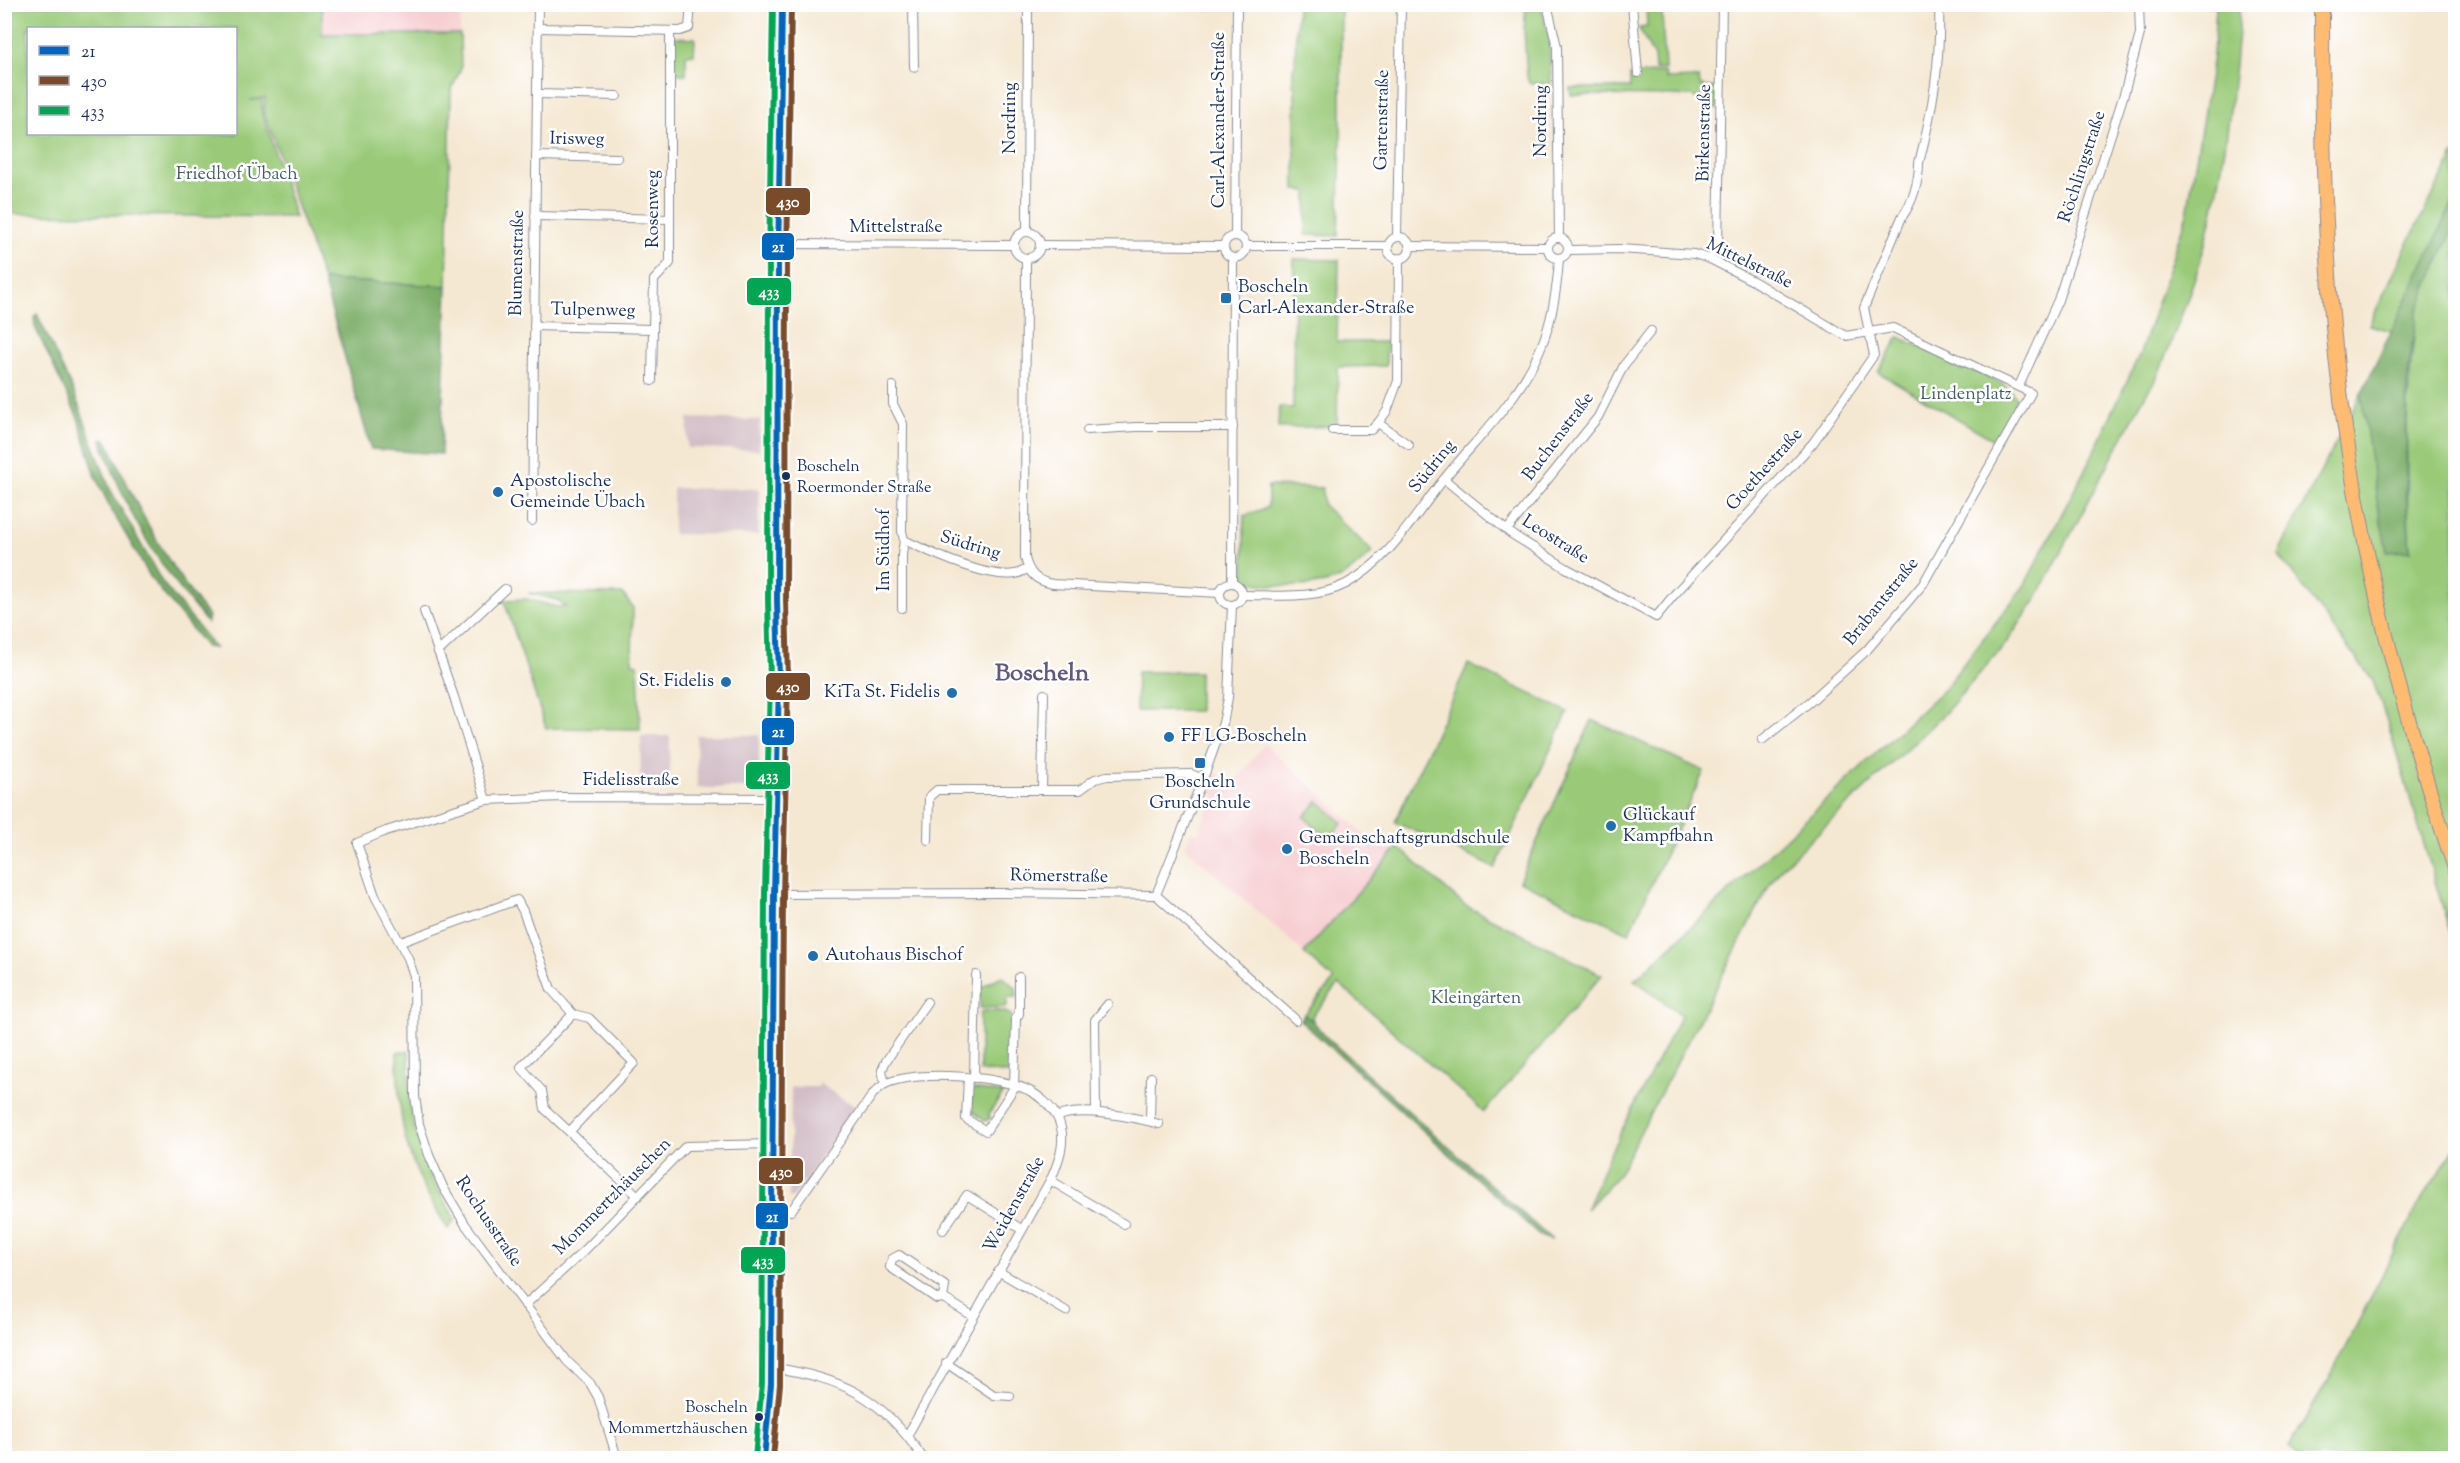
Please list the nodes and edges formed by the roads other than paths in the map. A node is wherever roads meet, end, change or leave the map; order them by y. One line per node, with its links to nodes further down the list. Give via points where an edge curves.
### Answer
1 (538, 4): 14 (street, Blumenstraße)
2 (691, 4): 15 (street, via 689,28)
3 (782, 4): 28 (main road)
4 (914, 4): 16 (street)
5 (1028, 4): 24 (street, Nordring)
6 (1237, 4): 25 (street, Carl-Alexander-Straße)
7 (1401, 4): 26 (street, Gartenstraße)
8 (1547, 4): 27 (street, Nordring, via 1557,47)
9 (1632, 4): 17 (street)
10 (1722, 4): 41 (street, Birkenstraße, via 1718,248)
11 (1939, 4): 45 (street, Goethestraße, via 1936,88 1919,176 1863,308)
12 (2139, 4): 48 (street, Röchlingstraße, via 2140,34 2124,94 2058,300)
13 (2322, 4): 76 (main road, via 2322,116 2331,295 2357,502 2414,746)
14 (538, 28): 15 (street); 18 (street, Blumenstraße)
15 (670, 31): 23 (street, Rosenweg)
16 (914, 67)
17 (1638, 73)
18 (537, 94): 19 (street); 20 (street, Blumenstraße)
19 (617, 96)
20 (536, 156): 21 (street, Irisweg); 22 (street, Blumenstraße)
21 (617, 158)
22 (535, 216): 23 (street); 42 (street, Blumenstraße)
23 (670, 219): 43 (street, Rosenweg, via 670,263 654,280)
24 (1027, 232): 29 (street, via 1018,235); 30 (street, via 1038,238)
25 (1235, 235): 31 (street, via 1227,238); 32 (street, via 1243,238)
26 (1397, 237): 33 (street); 34 (street, via 1405,239)
27 (1559, 238): 35 (street); 36 (street, via 1568,243)
28 (778, 244): 29 (street, Mittelstraße); 72 (main road)
29 (1014, 245): 37 (street, via 1017,253)
30 (1040, 245): 31 (street); 37 (street, via 1034,255)
31 (1223, 246): 38 (street)
32 (1246, 246): 33 (street); 38 (street, via 1243,255)
33 (1388, 246): 39 (street, via 1391,255)
34 (1409, 246): 35 (street); 39 (street, via 1407,255)
35 (1548, 247): 40 (street, via 1551,255)
36 (1569, 250): 40 (street); 41 (street, Mittelstraße, via 1647,250 1694,254)
37 (1026, 258): 58 (street, Südring)
38 (1233, 258): 50 (street)
39 (1399, 258): 49 (street, via 1398,381)
40 (1559, 259): 54 (street, Südring, via 1554,306 1533,365 1512,398)
41 (1710, 260): 45 (street, Mittelstraße, via 1846,336)
42 (534, 326): 43 (street, Tulpenweg); 55 (street, Blumenstraße)
43 (652, 329): 46 (street, Rosenweg)
44 (1651, 331): 56 (street, Buchenstraße, via 1624,365 1599,417)
45 (1870, 333): 48 (street, via 1893,328); 66 (street, Goethestraße, via 1874,355 1813,443)
46 (652, 381)
47 (893, 386): 57 (street, Im Südhof, via 893,404 903,424)
48 (2019, 386): 69 (street, Brabantstraße, via 2031,393 1924,582 1867,650)
49 (1378, 423): 52 (street, via 1371,430); 53 (street)
50 (1233, 427): 51 (street); 59 (street)
51 (1087, 430)
52 (1332, 430)
53 (1408, 444)
54 (1444, 479): 56 (street, Leostraße); 62 (street, Südring, via 1385,553 1346,584 1314,594)
55 (532, 521)
56 (1507, 530): 66 (street, Leostraße, via 1566,568)
57 (904, 540): 58 (street, Südring, via 993,573 1015,574); 64 (street, Im Südhof)
58 (1028, 569): 61 (street, via 1032,576 1053,584)
59 (1232, 583): 61 (street); 62 (street, via 1238,585)
60 (505, 589): 67 (street)
61 (1220, 593): 63 (street, via 1222,600)
62 (1243, 595): 63 (street)
63 (1232, 605): 70 (street, via 1228,698 1221,731)
64 (902, 608)
65 (424, 611): 67 (street)
66 (1656, 617)
67 (438, 652): 73 (street)
68 (1044, 694): 71 (street)
69 (1762, 740)
70 (1203, 779): 71 (street, via 1191,774 1107,776 1080,790); 78 (street)
71 (1042, 790): 74 (street, via 937,790 929,797)
72 (776, 798): 73 (street, Fidelisstraße); 77 (main road)
73 (486, 800): 75 (street, Fidelisstraße)
74 (928, 840)
75 (357, 843): 79 (street, Rochusstraße, via 375,896)
76 (2456, 871)
77 (774, 894): 78 (street, Römerstraße); 93 (main road)
78 (1156, 895): 85 (street)
79 (401, 942): 84 (street, via 517,900 551,989); 102 (street, Rochusstraße, via 414,976 416,1096 419,1124 429,1155 465,1224)
80 (976, 975): 87 (street)
81 (1019, 977): 89 (street)
82 (927, 1002): 88 (street, via 886,1061 882,1070)
83 (1108, 1004): 90 (street, via 1095,1020)
84 (573, 1014): 92 (street, via 520,1067 542,1091 544,1109); 92 (street, via 589,1018 633,1063)
85 (1296, 1020)
86 (1151, 1077): 90 (street, via 1154,1122)
87 (971, 1078): 88 (street, via 915,1076); 89 (street); 89 (street, via 966,1119 986,1131)
88 (885, 1084): 96 (street, via 873,1094 791,1211)
89 (1015, 1086): 91 (street, via 1042,1099)
90 (1096, 1112): 91 (street)
91 (1057, 1118): 94 (street, Weidenstraße, via 1061,1157)
92 (570, 1131): 95 (street)
93 (773, 1144): 95 (street, Mommertzhäuschen, via 686,1146); 96 (main road)
94 (1050, 1180): 97 (street); 98 (street, Weidenstraße)
95 (638, 1196): 102 (street, Mommertzhäuschen)
96 (772, 1212): 106 (main road)
97 (1124, 1224)
98 (1021, 1229): 99 (street, via 967,1195); 100 (street, Weidenstraße)
99 (944, 1230)
100 (998, 1271): 103 (street); 104 (street, Weidenstraße)
101 (944, 1298): 101 (street, via 945,1286 899,1255 892,1259 890,1267 937,1299); 104 (street)
102 (525, 1305): 109 (street, Rochusstraße, via 567,1361 590,1383)
103 (1066, 1311)
104 (973, 1316): 105 (street, Weidenstraße)
105 (946, 1364): 107 (street, via 993,1395); 108 (street, Weidenstraße)
106 (771, 1367): 108 (street, via 844,1385 878,1405); 110 (main road)
107 (1010, 1396)
108 (907, 1436): 111 (street)
109 (617, 1458)
110 (764, 1458)
111 (923, 1458)

